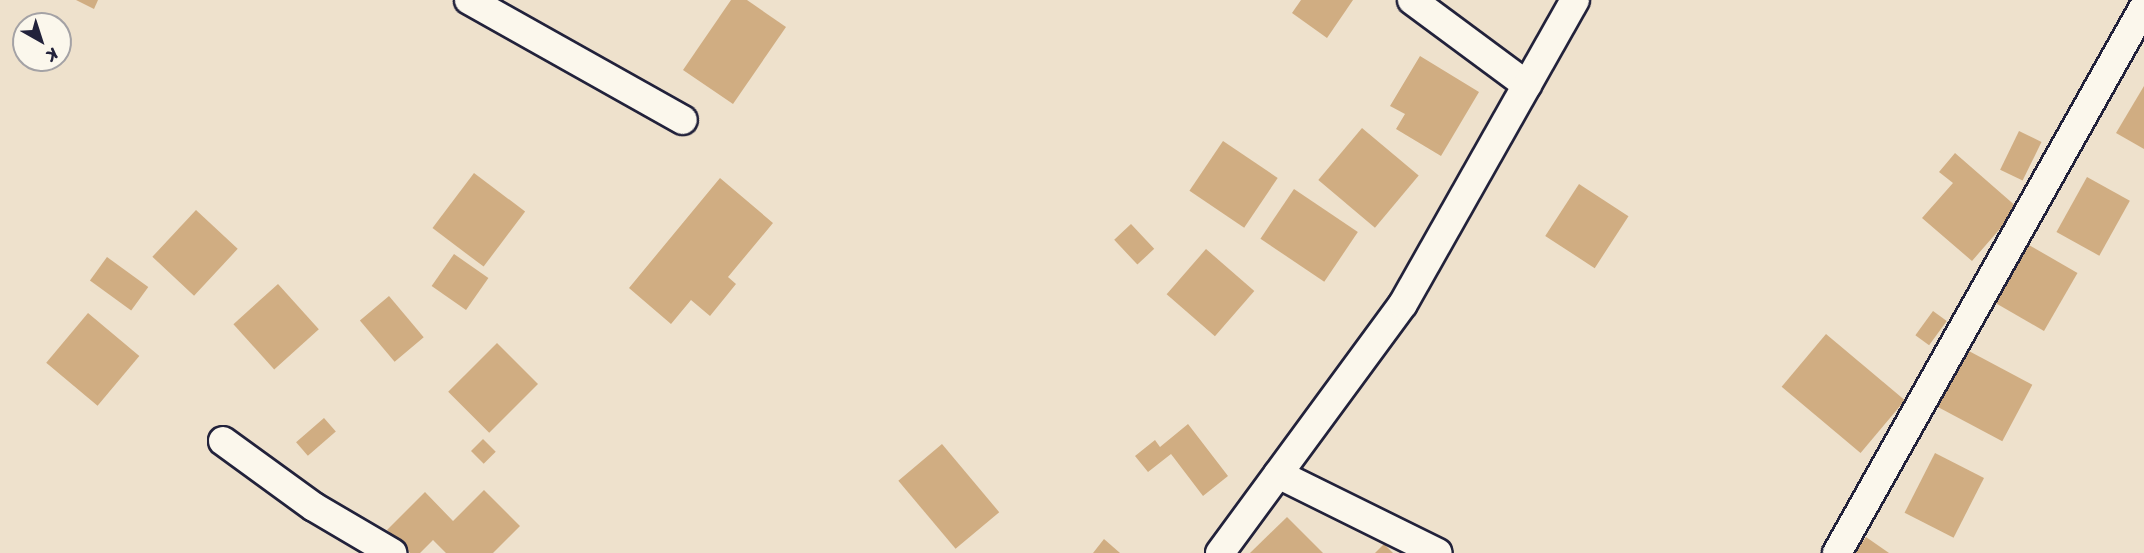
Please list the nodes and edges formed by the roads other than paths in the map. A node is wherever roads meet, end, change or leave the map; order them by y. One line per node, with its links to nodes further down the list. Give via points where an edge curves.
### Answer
1 (470, 0): 6 (street)
2 (1412, 0): 5 (street)
3 (1575, 0): 5 (street)
4 (2144, 7): 12 (street)
5 (1527, 85): 8 (street, via 1403,304)
6 (683, 120)
7 (223, 441): 9 (street, via 314,507)
8 (1278, 474): 10 (street); 11 (street)
9 (392, 553)
10 (1220, 553)
11 (1438, 553)
12 (1837, 553)

